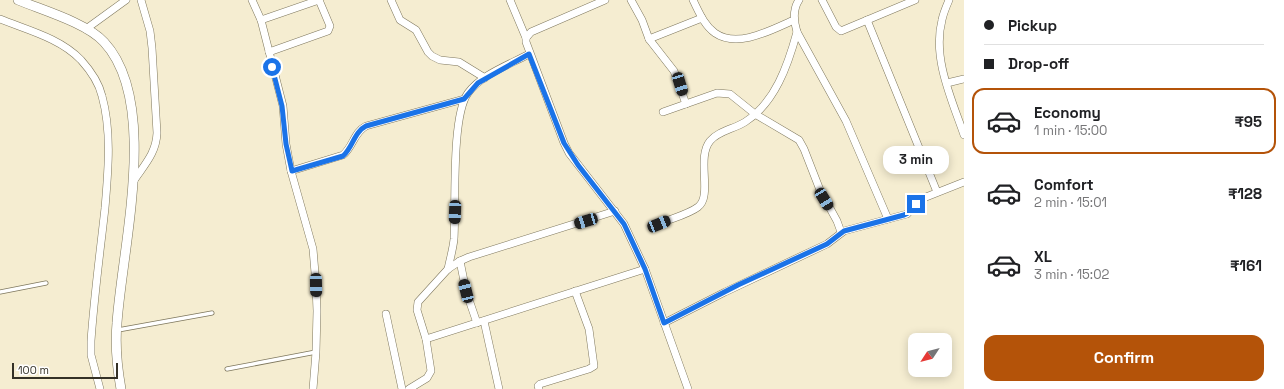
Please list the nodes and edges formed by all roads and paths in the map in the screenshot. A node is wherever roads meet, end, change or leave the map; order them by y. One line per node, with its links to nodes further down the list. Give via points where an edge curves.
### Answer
1 (18, 0): 20 (main road)
2 (126, 0): 20 (street)
3 (141, 0): 35 (street, via 152,43 157,133 154,152)
4 (252, 0): 17 (street)
5 (319, 0): 17 (street); 24 (street, via 330,26 328,30)
6 (391, 0): 26 (street, via 400,20 416,30 432,56 440,60 460,62)
7 (510, 0): 22 (street)
8 (605, 0): 22 (street, via 543,26 531,32)
9 (631, 0): 23 (street, via 642,20)
10 (693, 0): 15 (street)
11 (799, 0): 18 (street)
12 (822, 0): 19 (street, via 839,30)
13 (915, 0): 19 (street)
14 (949, 0): 28 (street, via 941,21 940,44)
15 (702, 18): 18 (street, via 715,34 742,39); 23 (street)
16 (0, 19): 56 (street, via 49,38 71,51 92,74 102,96 109,167 91,341 91,355)
17 (261, 20): 24 (street)
18 (794, 20): 21 (street)
19 (867, 20): 37 (street)
20 (86, 29): 35 (main road, via 103,41 114,54 124,73 132,110 135,161)
21 (797, 32): 32 (street, via 785,72); 39 (street, via 846,121)
22 (526, 38): 25 (street)
23 (648, 39): 30 (street, via 674,71)
24 (268, 52): 34 (street, via 282,106)
25 (529, 54): 26 (street); 38 (street, via 569,153)
26 (485, 78): 29 (street)
27 (964, 79): 28 (street)
28 (947, 83): 33 (street)
29 (464, 99): 34 (street, via 366,126 359,131 343,156); 43 (street, via 459,122 454,239)
30 (686, 104): 31 (street); 32 (street, via 717,93 725,93)
31 (663, 112)
32 (755, 114): 40 (street, via 715,136 708,143 704,154 704,194 701,204); 41 (street, via 799,140)
33 (964, 135)
34 (292, 171): 54 (street, via 313,249)
35 (133, 182): 52 (main road)
36 (964, 182): 37 (street)
37 (937, 192): 39 (street, via 921,200 908,214)
38 (615, 211): 42 (street); 44 (street, via 624,224)
39 (888, 219): 41 (street)
40 (659, 224)
41 (841, 232): 51 (street, via 827,244)
42 (460, 261): 43 (street); 50 (street, via 466,291)
43 (448, 269): 53 (street, via 418,302 419,317)
44 (645, 269): 46 (street); 51 (street)
45 (46, 283): 47 (lane)
46 (575, 291): 50 (street); 62 (street, via 589,329 594,366 540,384)
47 (0, 292)
48 (212, 313): 52 (lane)
49 (386, 314): 59 (street)
50 (480, 322): 53 (street); 61 (street)
51 (664, 323): 63 (street)
52 (117, 331): 57 (main road, via 117,364)
53 (426, 339): 60 (street, via 429,375)
54 (316, 352): 55 (lane); 58 (street)
55 (227, 369)
56 (100, 389)
57 (121, 389)
58 (313, 389)
59 (402, 389)
60 (411, 389)
61 (499, 389)
62 (539, 389)
63 (688, 389)

